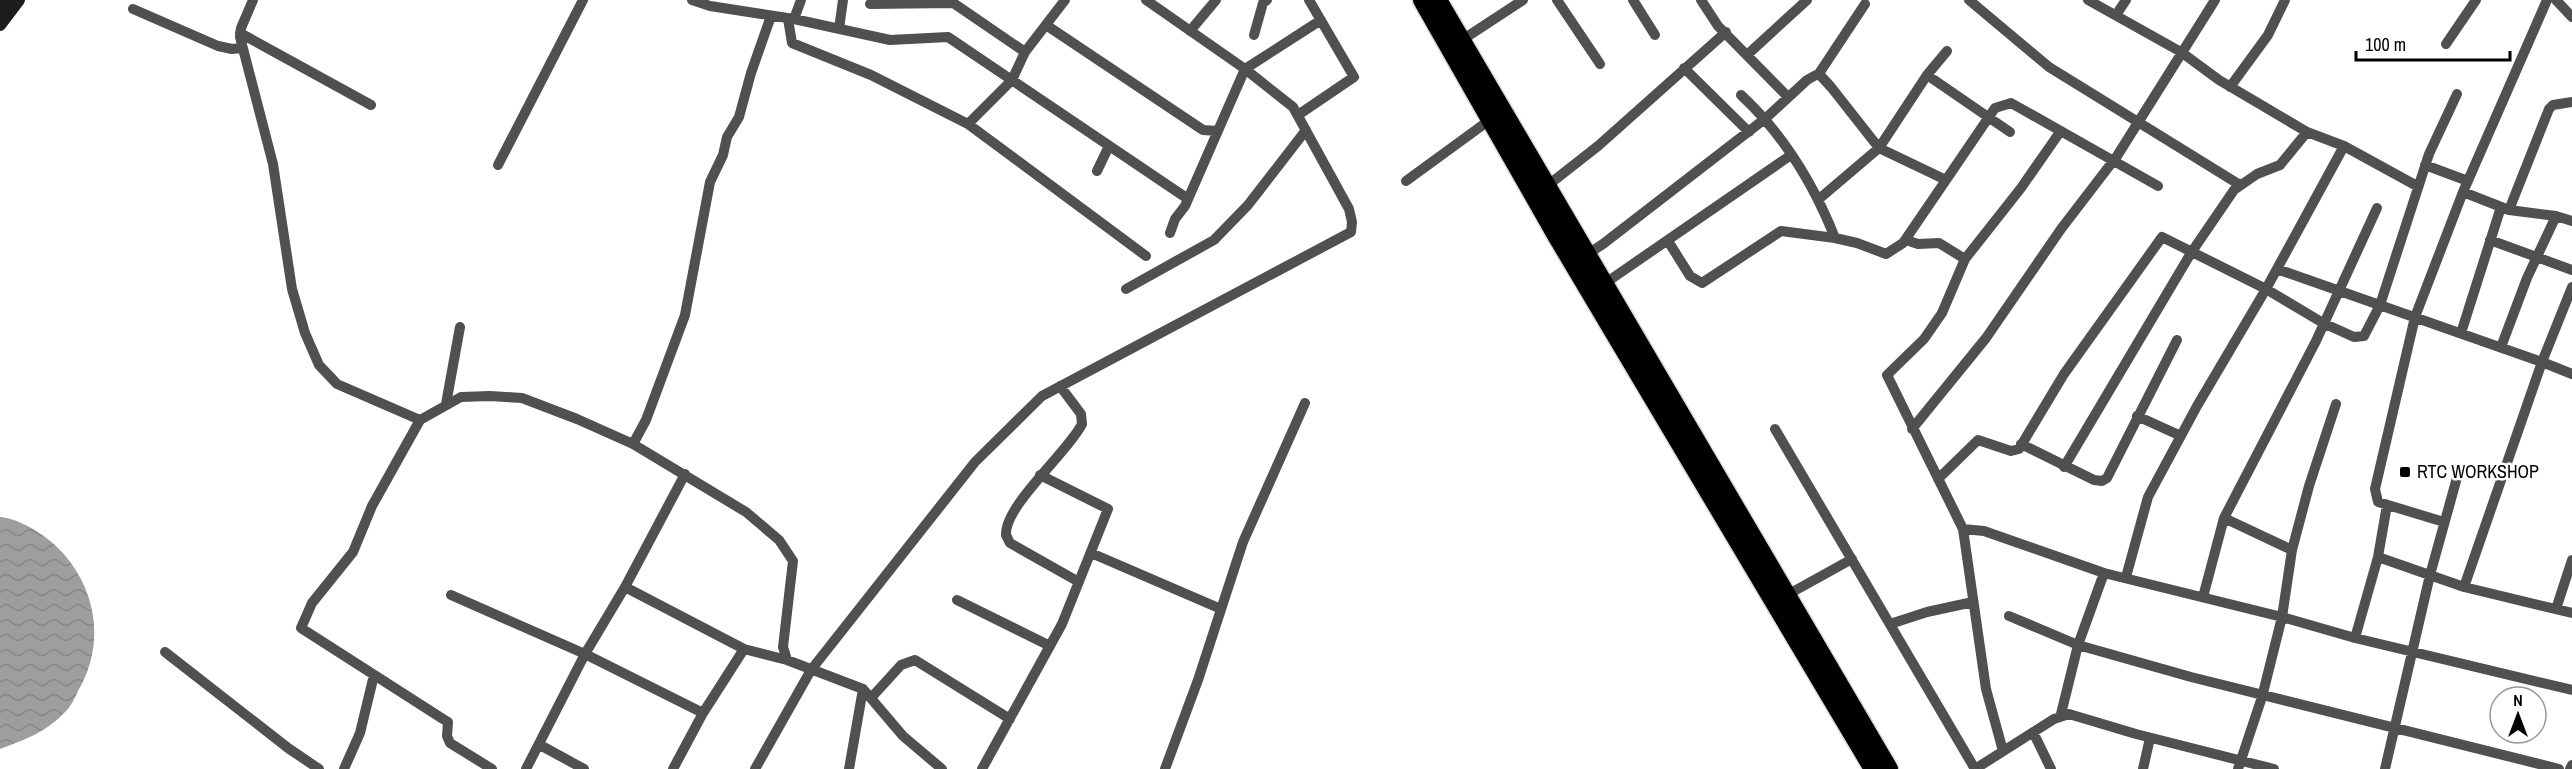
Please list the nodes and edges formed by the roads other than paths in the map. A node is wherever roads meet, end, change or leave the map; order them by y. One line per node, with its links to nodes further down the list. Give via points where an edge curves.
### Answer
1 (8, 0): 33 (street)
2 (19, 0): 39 (street)
3 (253, 0): 43 (street)
4 (583, 0): 83 (street)
5 (692, 0): 35 (street)
6 (801, 0): 37 (street)
7 (843, 0): 41 (street)
8 (1146, 0): 31 (street)
9 (1216, 0): 42 (street)
10 (1309, 0): 38 (street)
11 (1422, 0): 69 (highway)
12 (1438, 0): 47 (highway)
13 (1523, 0): 47 (street)
14 (1557, 0): 54 (street)
15 (1633, 0): 46 (street)
16 (1701, 0): 44 (street)
17 (1969, 0): 70 (street, via 2049,67)
18 (2088, 0): 34 (street)
19 (2126, 0): 34 (street)
20 (2215, 0): 52 (street)
21 (2285, 0): 60 (street, via 2268,35)
22 (2476, 0): 48 (street)
23 (2547, 0): 88 (street)
24 (2556, 0): 36 (street)
25 (950, 1): 29 (street); 51 (street)
26 (1062, 1): 40 (street)
27 (1264, 1): 45 (street)
28 (1802, 2): 53 (street)
29 (870, 4)
30 (1865, 4): 57 (street)
31 (1162, 5): 42 (street)
32 (133, 9): 49 (street, via 218,46)
33 (0, 10)
34 (2116, 15): 52 (street)
35 (771, 16): 37 (street); 135 (street, via 739,117 710,182 685,315 646,420)
36 (2572, 17)
37 (791, 19): 41 (street); 71 (street, via 792,44 871,75)
38 (1321, 20): 56 (street); 66 (street, via 1354,77)
39 (0, 25)
40 (1046, 25): 51 (street); 72 (street, via 1203,130)
41 (839, 29): 59 (street, via 890,40 948,37)
42 (1190, 31): 56 (street)
43 (240, 33): 49 (street); 65 (street)
44 (1726, 33): 53 (street); 55 (street)
45 (1254, 34)
46 (1655, 35)
47 (1462, 40): 90 (highway)
48 (2446, 44)
49 (242, 48): 131 (street, via 273,164 292,289 305,333 320,365 337,384)
50 (1947, 51): 58 (street)
51 (1024, 52): 59 (street)
52 (2181, 52): 60 (street); 70 (street)
53 (1747, 55): 63 (street)
54 (1600, 64)
55 (1684, 68): 74 (street); 90 (street)
56 (1245, 69): 66 (street); 72 (street)
57 (1818, 75): 63 (street); 80 (street)
58 (1927, 75): 68 (street); 80 (street)
59 (1012, 80): 71 (street); 79 (street)
60 (2230, 87): 77 (street)
61 (2457, 94): 84 (street)
62 (1741, 95): 67 (street)
63 (1788, 97): 67 (street)
64 (2572, 102): 97 (street, via 2549,109)
65 (371, 105)
66 (1298, 115): 73 (street)
67 (1766, 118): 74 (street); 81 (street)
68 (1988, 118): 75 (street); 76 (street, via 1995,108 2012,103); 86 (street)
69 (1491, 119): 87 (street); 108 (highway)
70 (2137, 123): 82 (street); 89 (street)
71 (968, 124): 106 (street)
72 (1218, 130): 94 (street)
73 (1306, 130): 114 (street, via 1248,205 1214,240); 126 (street, via 1348,209 1351,232)
74 (1749, 132): 108 (street)
75 (2010, 132)
76 (2060, 132): 82 (street); 109 (street)
77 (2307, 132): 78 (street); 89 (street, via 2280,165)
78 (2344, 146): 92 (street); 110 (street)
79 (1109, 147): 85 (street); 94 (street)
80 (1879, 148): 86 (street); 95 (street)
81 (1791, 155): 95 (street); 104 (street)
82 (2113, 160): 91 (street); 133 (street, via 1986,338)
83 (498, 165)
84 (2425, 165): 88 (street); 92 (street)
85 (1097, 171)
86 (1946, 180): 102 (street)
87 (1406, 181)
88 (2468, 181): 93 (street)
89 (2240, 185): 105 (street)
90 (1547, 186): 108 (highway)
91 (2158, 186)
92 (2417, 186): 117 (street)
93 (2463, 192): 97 (street); 118 (street)
94 (1188, 199): 100 (street)
95 (1819, 199): 101 (street)
96 (2377, 208): 116 (street)
97 (2505, 208): 98 (street); 103 (street)
98 (2556, 216): 99 (street); 107 (street)
99 (2572, 221)
100 (1170, 233)
101 (1835, 238): 102 (street, via 1886,254); 104 (street, via 1781,231 1702,283 1690,276)
102 (1906, 240): 109 (street, via 1940,243)
103 (2490, 240): 107 (street); 121 (street)
104 (1668, 241): 112 (street)
105 (2192, 253): 115 (street); 136 (street, via 2162,237 2064,374); 137 (street)
106 (1146, 256)
107 (2536, 257): 111 (street); 123 (street)
108 (1580, 259): 112 (highway); 203 (highway)
109 (1965, 259): 133 (street, via 1942,313 1924,339 1887,375)
110 (2277, 269): 115 (street); 116 (street)
111 (2572, 270)
112 (1604, 284): 158 (highway)
113 (2572, 287): 124 (street)
114 (1126, 288)
115 (2266, 288): 119 (street); 134 (street)
116 (2338, 291): 117 (street); 119 (street)
117 (2380, 305): 118 (street); 119 (street, via 2364,336 2354,337)
118 (2415, 317): 121 (street); 142 (street, via 2375,489 2375,499)
119 (2323, 323): 143 (street)
120 (460, 327): 128 (street)
121 (2461, 333): 123 (street)
122 (2177, 340): 130 (street)
123 (2501, 347): 124 (street)
124 (2542, 362): 125 (street); 156 (street)
125 (2571, 372)
126 (1060, 386): 140 (street, via 1081,414 1082,424); 176 (street, via 1042,396 975,462)
127 (1305, 403): 162 (street, via 1243,542)
128 (446, 404): 131 (street); 135 (street, via 461,397 522,398)
129 (2336, 404): 146 (street)
130 (2137, 416): 134 (street); 137 (street, via 2102,481)
131 (420, 420): 177 (street, via 372,506 353,552 312,603 301,628)
132 (1775, 429): 149 (street)
133 (1912, 429): 141 (street)
134 (2181, 436): 153 (street, via 2148,497)
135 (633, 444): 138 (street)
136 (2021, 444): 137 (street); 141 (street, via 2012,451 1978,440)
137 (2064, 466)
138 (685, 474): 155 (street); 175 (street, via 746,512 779,540 793,561 783,647)
139 (2458, 474): 144 (street)
140 (1040, 475): 147 (street, via 1108,509); 154 (street, via 1009,521 1006,535 1010,543)
141 (1938, 479): 145 (street)
142 (2387, 505): 144 (street); 148 (street)
143 (2224, 518): 146 (street); 159 (street)
144 (2444, 522): 152 (street)
145 (1963, 529): 151 (street, via 1984,531); 161 (street)
146 (2292, 550): 166 (street)
147 (1090, 553): 154 (street); 162 (street)
148 (2378, 557): 152 (street); 168 (street)
149 (1852, 559): 158 (street); 167 (street)
150 (2572, 560): 163 (street)
151 (2104, 573): 153 (street); 169 (street)
152 (2430, 575): 156 (street); 173 (street)
153 (2126, 577): 159 (street)
154 (1079, 582): 170 (street)
155 (625, 587): 171 (street); 174 (street)
156 (2464, 587): 163 (street)
157 (451, 595): 174 (street)
158 (1787, 595): 204 (highway)
159 (2203, 597): 166 (street)
160 (957, 600): 170 (street)
161 (1973, 602): 167 (street); 189 (street, via 1986,689)
162 (1221, 609): 202 (street)
163 (2556, 609): 164 (street)
164 (2572, 613)
165 (2009, 616): 169 (street)
166 (2282, 617): 168 (street); 180 (street)
167 (1890, 624): 205 (street)
168 (2355, 638): 173 (street)
169 (2078, 645): 180 (street); 183 (street)
170 (1050, 646): 184 (street)
171 (744, 649): 175 (street); 182 (street)
172 (165, 652): 192 (street)
173 (2412, 652): 179 (street); 185 (street)
174 (585, 654): 182 (street); 188 (street)
175 (787, 660): 176 (street)
176 (811, 670): 178 (street); 198 (street)
177 (374, 675): 193 (street, via 360,733); 194 (street, via 448,722 450,743)
178 (862, 689): 181 (street); 199 (street)
179 (2572, 690)
180 (2262, 697): 185 (street); 190 (street)
181 (870, 698): 184 (street, via 901,665 915,660); 200 (street, via 903,736)
182 (703, 713): 197 (street)
183 (2061, 714): 186 (street); 187 (street)
184 (1010, 719): 201 (street)
185 (2394, 728): 209 (street); 210 (street)
186 (2032, 732): 189 (street); 206 (street)
187 (2150, 738): 190 (street); 207 (street)
188 (540, 745): 195 (street); 196 (street)
189 (2003, 751): 205 (street)
190 (2239, 765): 208 (street)
191 (2572, 765): 211 (street)
192 (317, 768)
193 (344, 769)
194 (492, 769)
195 (526, 769)
196 (584, 769)
197 (673, 769)
198 (755, 769)
199 (849, 769)
200 (942, 769)
201 (982, 769)
202 (1165, 769)
203 (1873, 769)
204 (1889, 769)
205 (1975, 769)
206 (2051, 769)
207 (2143, 769)
208 (2274, 769)
209 (2385, 769)
210 (2559, 769)
211 (2570, 769)

